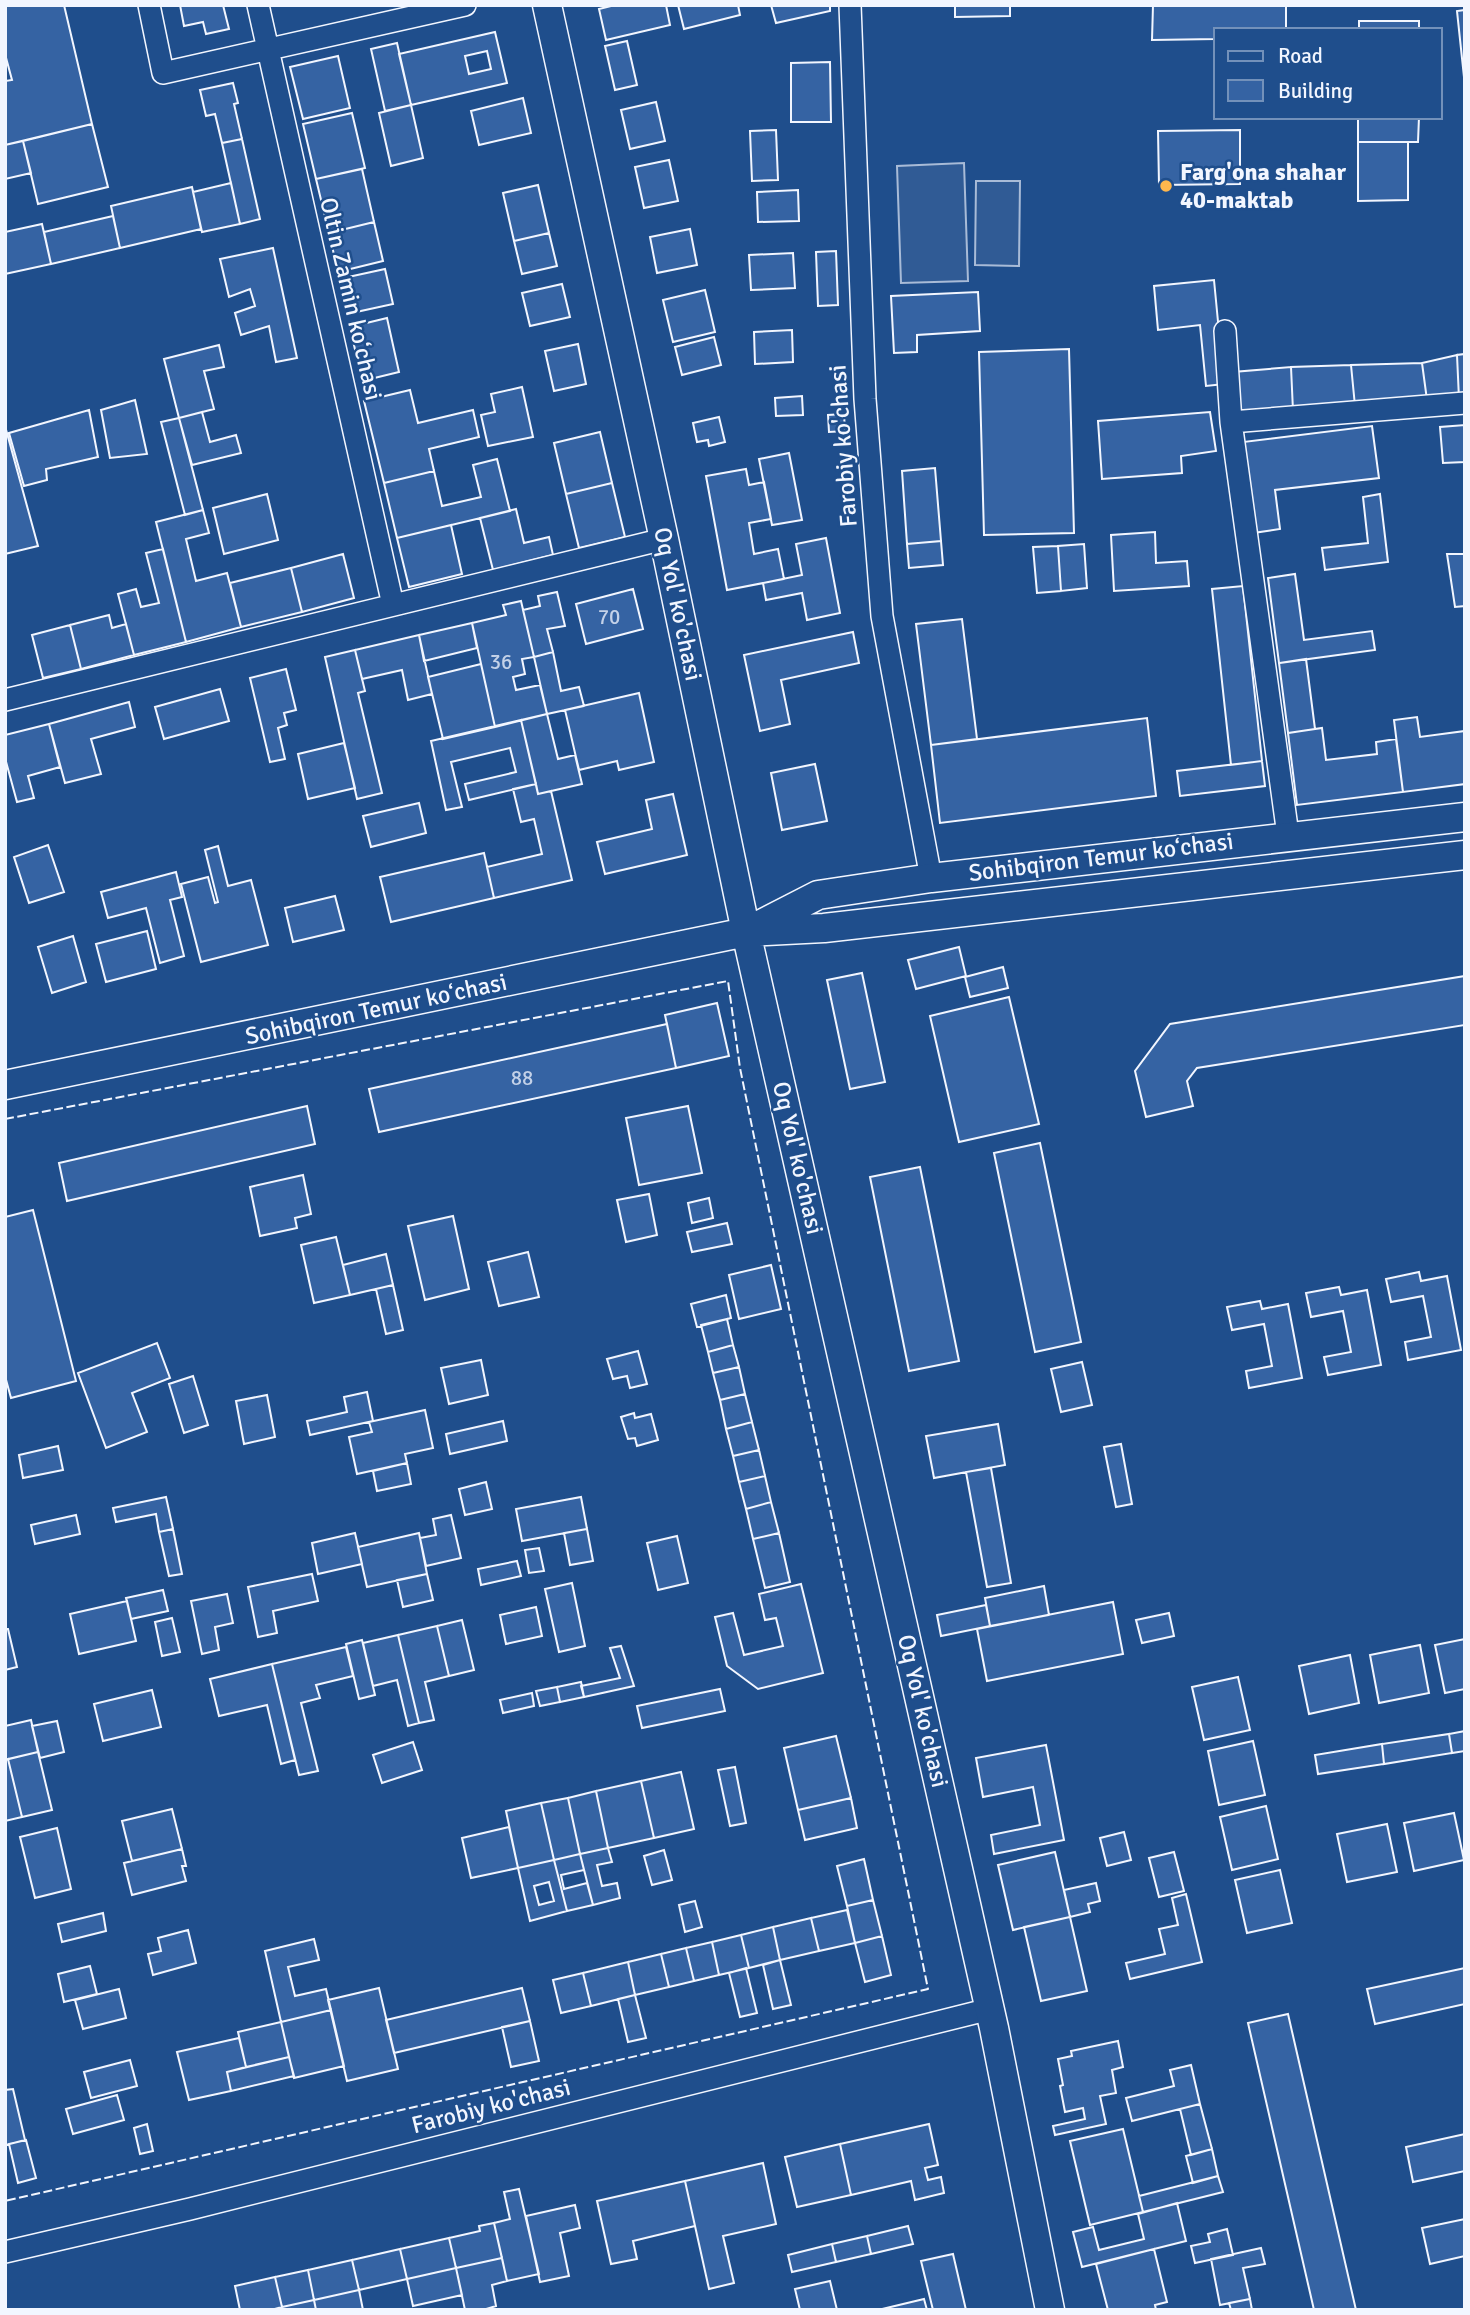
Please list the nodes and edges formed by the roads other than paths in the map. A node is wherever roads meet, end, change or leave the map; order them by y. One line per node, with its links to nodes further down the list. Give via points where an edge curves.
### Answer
1 (149, 5): 6 (street, via 163,73)
2 (258, 5): 6 (street, Oltin Zamin koʻchasi)
3 (465, 5): 6 (street)
4 (547, 5): 10 (street, Oq Yol' ko'chasi)
5 (850, 5): 16 (street, Farobiy ko'chasi, via 864,398 882,616)
6 (268, 49): 11 (street, Oltin Zamin koʻchasi)
7 (1225, 331): 9 (street)
8 (1465, 403): 9 (street)
9 (1231, 422): 14 (street)
10 (664, 538): 11 (street); 17 (street, Oq Yol' ko'chasi)
11 (394, 605): 12 (street)
12 (5, 700)
13 (1465, 817): 14 (street, Sohibqiron Temur koʻchasi)
14 (1288, 835): 16 (street, Sohibqiron Temur koʻchasi)
15 (1465, 855): 17 (street, Sohibqiron Temur koʻchasi, via 824,928)
16 (931, 878): 17 (street, Sohibqiron Temur koʻchasi, via 818,895)
17 (746, 932): 18 (street, Sohibqiron Temur koʻchasi); 19 (street, Oq Yol' ko'chasi)
18 (5, 1085)
19 (990, 2010): 20 (street, Farobiy ko'chasi); 21 (street, Oq Yol' ko'chasi)
20 (5, 2252)
21 (1050, 2310)

